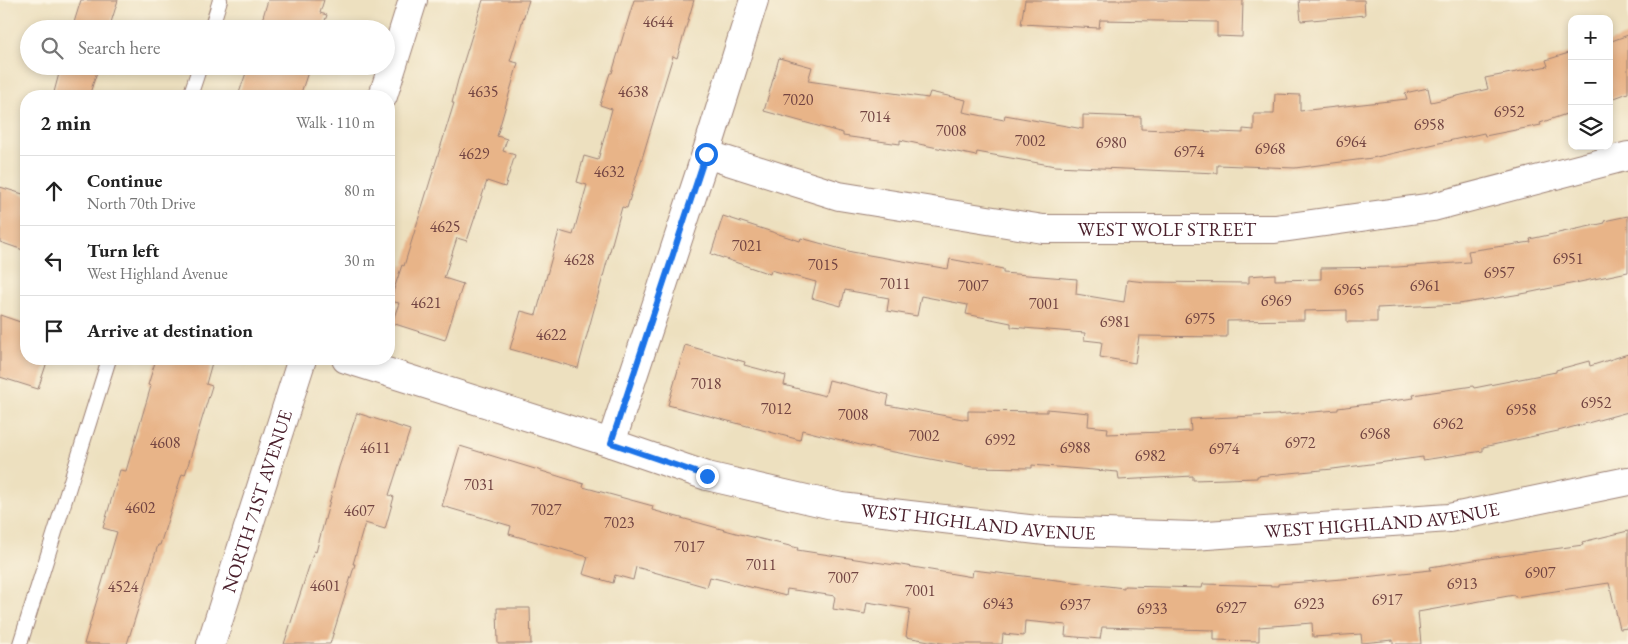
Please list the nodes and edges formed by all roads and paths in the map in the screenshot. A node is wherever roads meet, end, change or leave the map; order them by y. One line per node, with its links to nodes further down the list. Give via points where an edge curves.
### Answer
1 (220, 0): 4 (lane)
2 (413, 0): 5 (street)
3 (754, 0): 10 (street)
4 (214, 20)
5 (395, 58)
6 (197, 75): 8 (lane)
7 (390, 75): 9 (street)
8 (192, 90)
9 (385, 90)
10 (706, 154): 11 (street, WEST WOLF STREET, via 839,196 1043,229 1275,229 1433,207); 15 (street)
11 (1628, 156)
12 (107, 365): 17 (lane)
13 (300, 365): 18 (street, NORTH 71ST AVENUE)
14 (365, 365): 15 (street, WEST HIGHLAND AVENUE)
15 (611, 443): 16 (street, WEST HIGHLAND AVENUE, via 707,476 841,507 1046,531 1193,536 1449,518)
16 (1628, 481)
17 (20, 644)
18 (211, 644)

